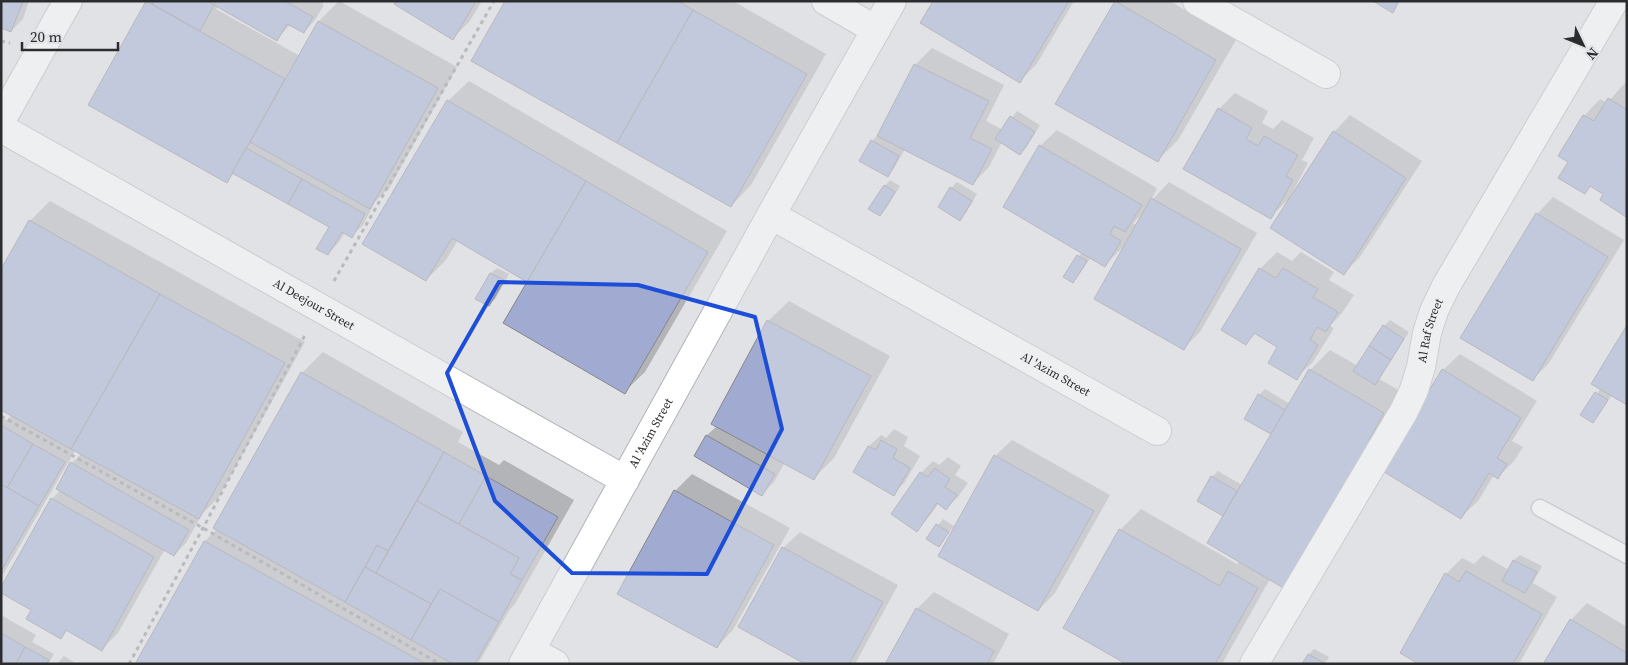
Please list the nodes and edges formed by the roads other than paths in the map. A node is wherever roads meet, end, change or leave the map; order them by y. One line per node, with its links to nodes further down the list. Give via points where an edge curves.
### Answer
1 (68, 1): 8 (street)
2 (826, 1): 6 (street)
3 (892, 1): 6 (street, Al 'Azim Street)
4 (1197, 1): 7 (street)
5 (1614, 1): 17 (street, Al Raf Street, via 1446,286 1434,311 1421,368 1404,411)
6 (876, 30): 10 (street, Al 'Azim Street)
7 (1326, 74)
8 (1, 121)
9 (1, 128): 12 (street, Al Deejour Street)
10 (771, 215): 11 (street, Al 'Azim Street); 12 (street, Al 'Azim Street)
11 (1157, 431)
12 (625, 480): 15 (street, Al 'Azim Street)
13 (1540, 508): 14 (lane)
14 (1627, 555)
15 (527, 657): 16 (street, Al 'Azim Street)
16 (555, 664)
17 (1254, 664)

